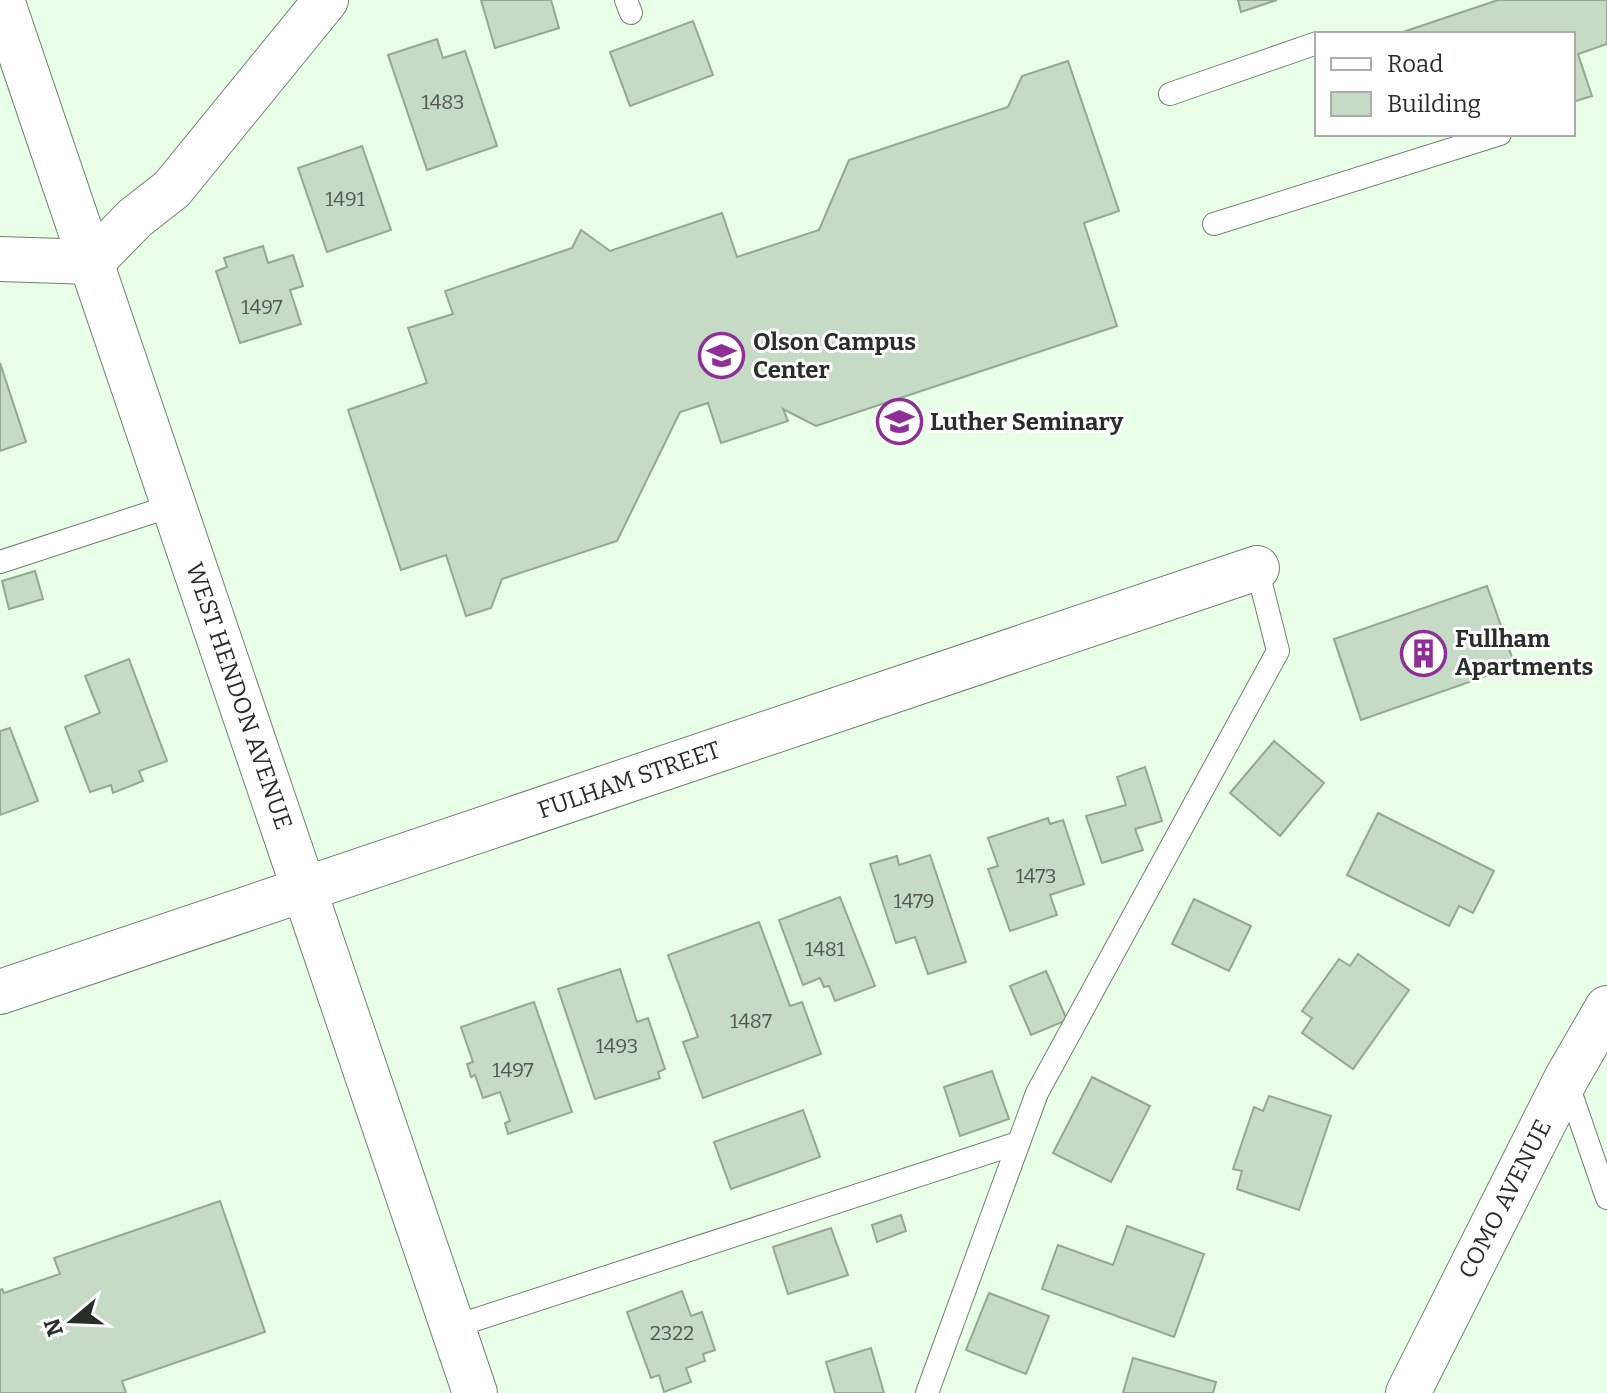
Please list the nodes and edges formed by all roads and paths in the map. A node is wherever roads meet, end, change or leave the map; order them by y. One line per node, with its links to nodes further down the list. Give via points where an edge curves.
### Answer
1 (2, 0): 8 (street, WEST HENDON AVENUE)
2 (326, 0): 8 (street, via 172,189)
3 (1315, 44): 4 (lane)
4 (1170, 94)
5 (1494, 136): 6 (lane)
6 (1214, 224)
7 (0, 259): 8 (street)
8 (92, 262): 9 (street, WEST HENDON AVENUE)
9 (174, 505): 10 (lane); 12 (street, WEST HENDON AVENUE)
10 (0, 562)
11 (1257, 568): 12 (street, FULHAM STREET); 16 (lane, via 1278,651 1037,1093)
12 (305, 889): 13 (street, FULHAM STREET); 18 (street, WEST HENDON AVENUE)
13 (0, 992)
14 (1607, 1008): 15 (street, COMO AVENUE)
15 (1566, 1079): 17 (lane); 21 (street, COMO AVENUE)
16 (1018, 1143): 18 (lane); 20 (lane)
17 (1607, 1198)
18 (453, 1327): 19 (street, WEST HENDON AVENUE)
19 (475, 1393)
20 (927, 1393)
21 (1408, 1393)

